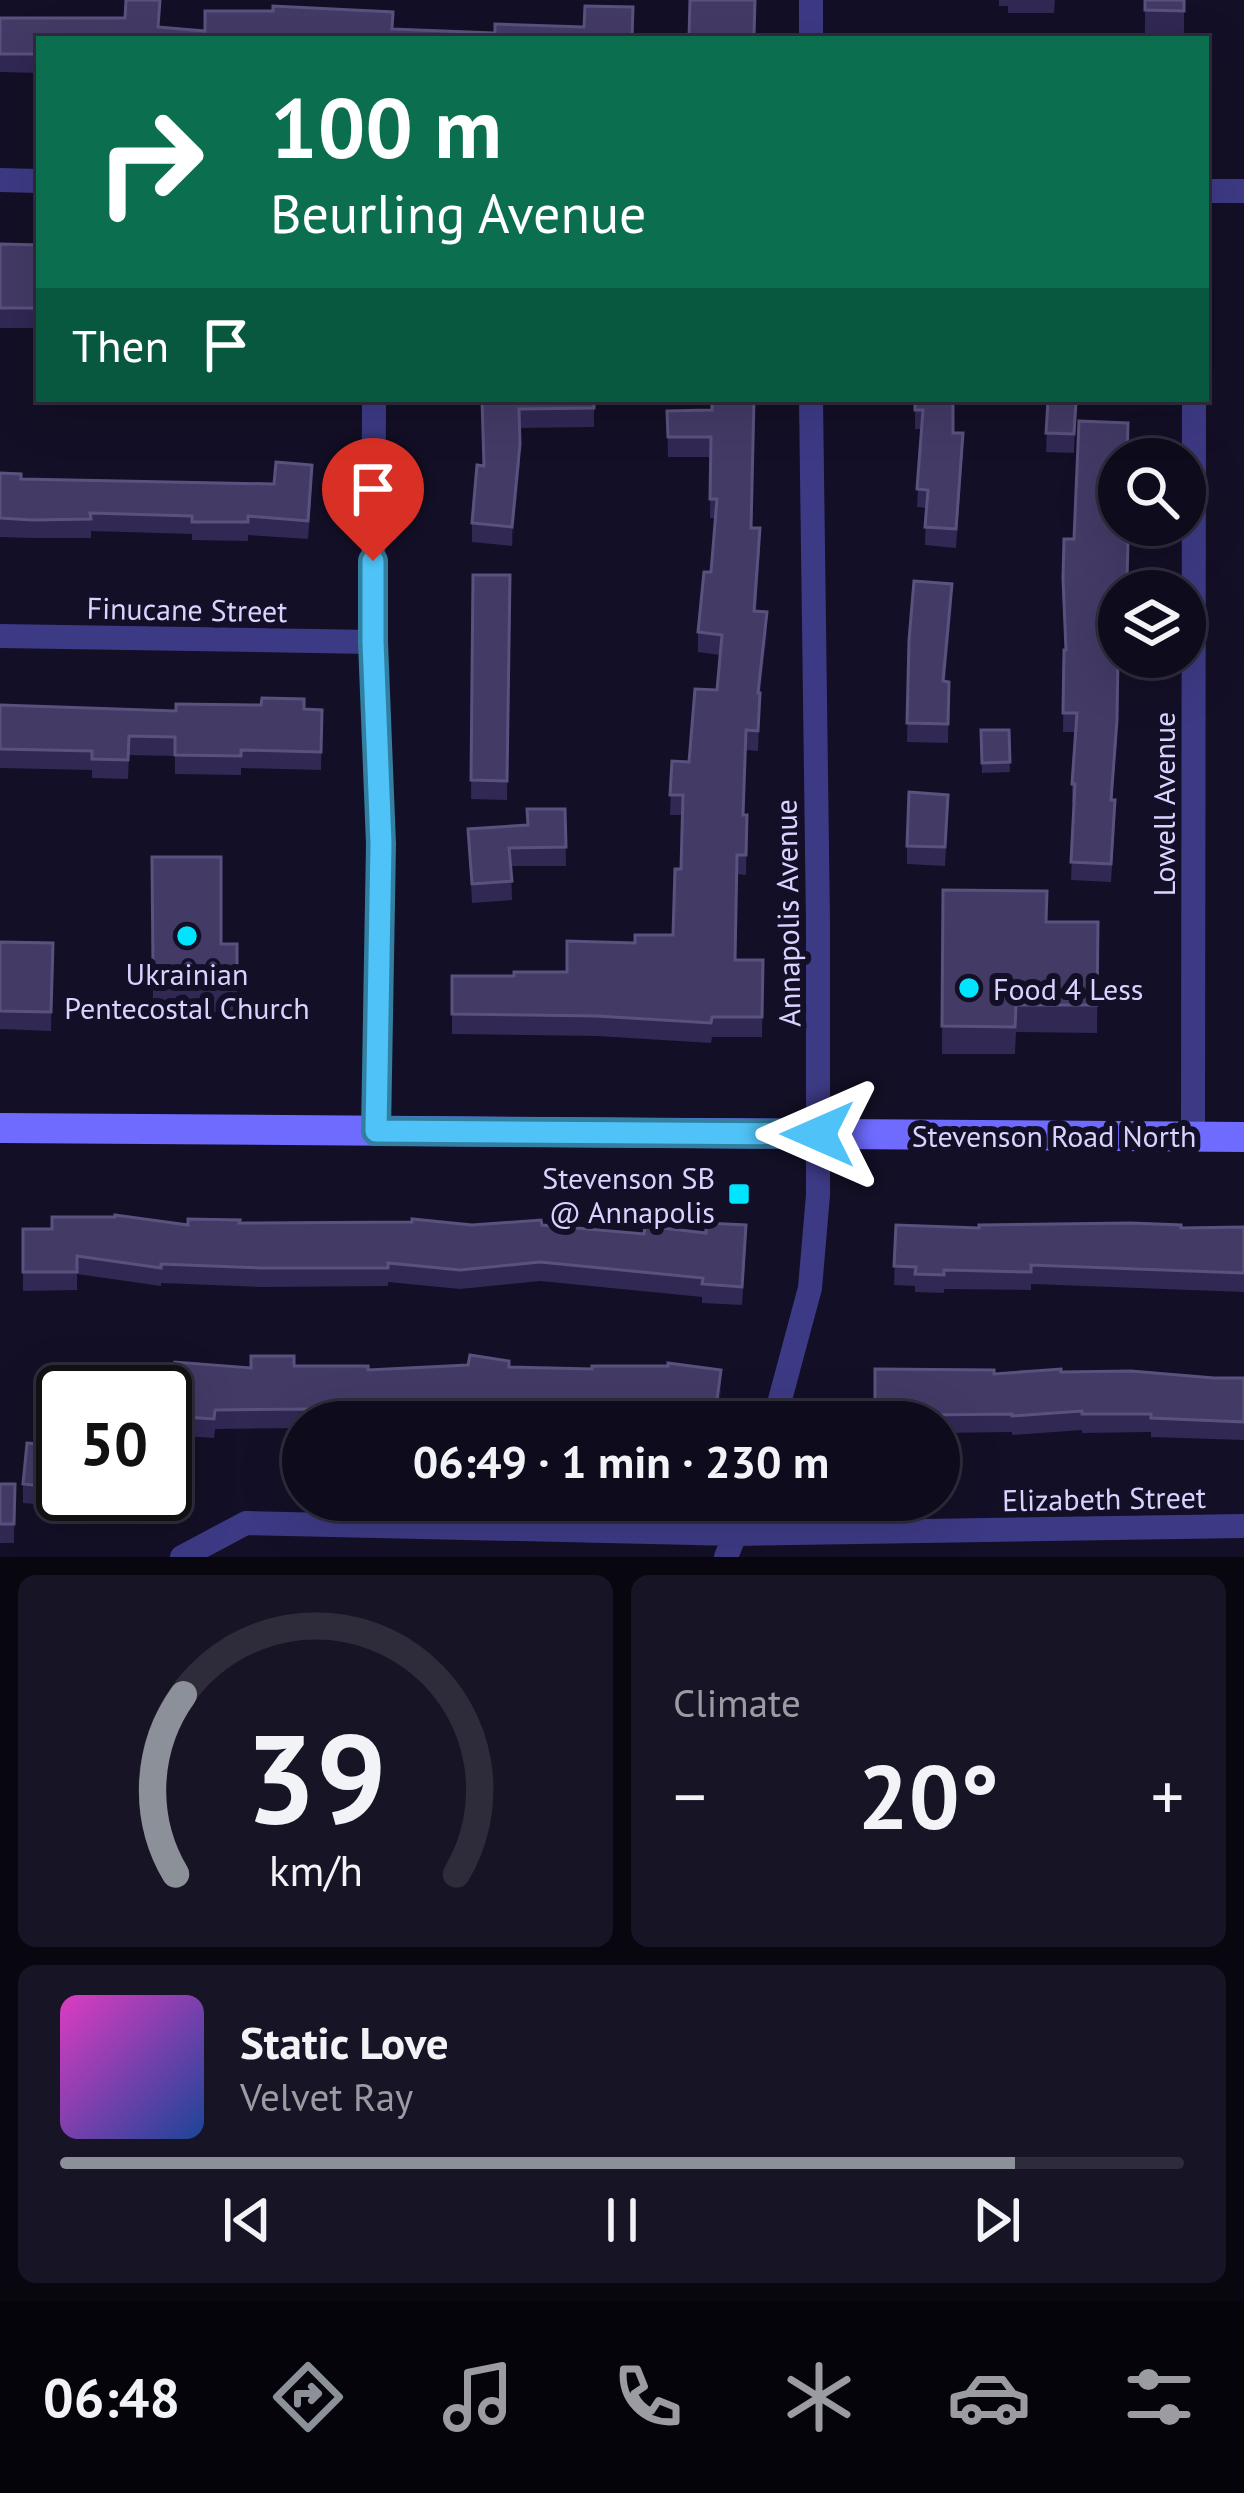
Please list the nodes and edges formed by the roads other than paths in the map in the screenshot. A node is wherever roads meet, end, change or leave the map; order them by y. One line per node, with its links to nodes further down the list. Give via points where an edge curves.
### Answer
1 (811, 0): 2 (street)
2 (811, 36)
3 (0, 180): 4 (street)
4 (36, 181)
5 (1209, 191): 6 (street)
6 (1244, 191)
7 (374, 402): 11 (street)
8 (811, 402): 14 (street, Annapolis Avenue)
9 (1194, 402): 15 (street, Lowell Avenue)
10 (0, 636): 11 (street, Finucane Street)
11 (373, 642): 13 (street, via 381,844)
12 (0, 1128): 13 (main road, Stevenson Road North)
13 (376, 1131): 14 (main road, Stevenson Road North)
14 (818, 1134): 15 (main road, Stevenson Road North); 17 (street, Annapolis Avenue, via 810,1288)
15 (1193, 1136): 16 (main road, Stevenson Road North)
16 (1244, 1137)
17 (780, 1401)
18 (1244, 1526): 19 (street, Elizabeth Street)
19 (732, 1545): 20 (street, Elizabeth Street, via 246,1523)
20 (182, 1557)

